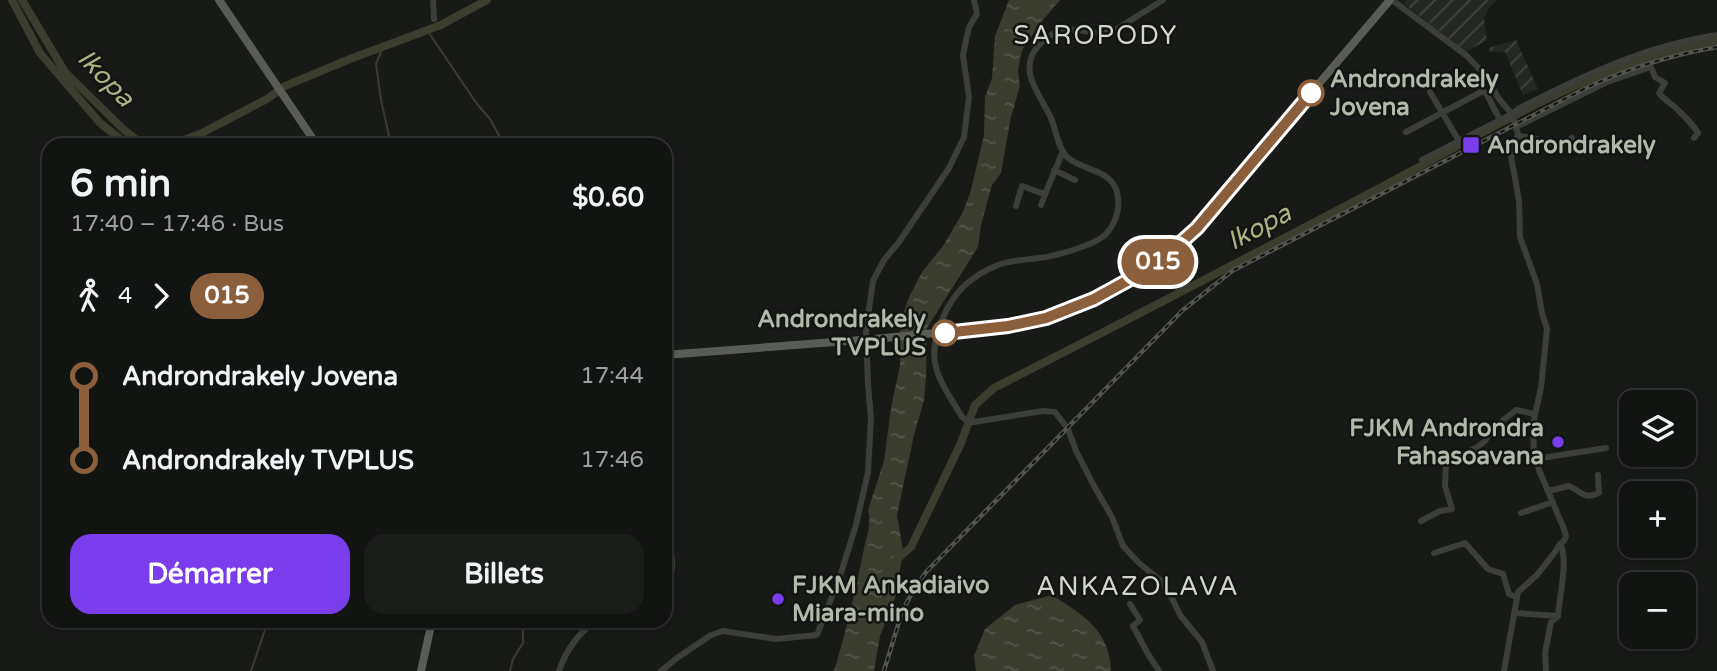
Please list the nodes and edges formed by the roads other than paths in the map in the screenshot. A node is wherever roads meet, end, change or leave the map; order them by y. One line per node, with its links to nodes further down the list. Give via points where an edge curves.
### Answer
1 (219, 0): 15 (main road)
2 (433, 0): 7 (street)
3 (974, 0): 4 (street, via 977,9); 27 (street, via 977,15 969,27 963,55 970,97 964,137 949,168 873,281)
4 (981, 0)
5 (1163, 0): 19 (street, via 1112,32 1058,31 1036,49 1028,72)
6 (1391, 0): 12 (street, via 1467,56); 26 (main road, via 1202,222 1167,255 1103,295 1046,318)
7 (435, 19)
8 (1717, 35): 12 (street, via 1618,61 1518,109)
9 (1430, 92): 10 (street)
10 (1442, 113): 11 (street, via 1483,91); 13 (street); 18 (street)
11 (1500, 120): 12 (street); 18 (street)
12 (1514, 120): 14 (street); 17 (street, via 1652,67 1655,77 1665,83 1660,96 1694,126 1698,133)
13 (1406, 132)
14 (1517, 137): 16 (street, via 1526,135 1551,144); 29 (street, via 1511,157 1520,237 1547,329)
15 (312, 138)
16 (1572, 138)
17 (1694, 138)
18 (1459, 141): 20 (street)
19 (1063, 151): 21 (street); 26 (street, via 1113,182 1118,211 1108,232 1061,254 996,266 970,281 955,294)
20 (1422, 160)
21 (1054, 170): 22 (street); 23 (street)
22 (1075, 180)
23 (1046, 192): 24 (street); 25 (street, via 1022,186)
24 (1041, 205)
25 (1016, 206)
26 (935, 333): 27 (main road); 51 (street, via 936,370 962,417 970,421 1043,411 1061,418 1123,546 1160,580 1202,642)
27 (870, 339): 28 (main road); 49 (street, via 869,472 852,538 817,635 776,639 723,631)
28 (672, 354)
29 (1535, 414): 31 (street); 36 (street, via 1516,410 1476,448 1446,462 1445,486 1452,509)
30 (1606, 449): 31 (street)
31 (1535, 458): 33 (street)
32 (1598, 475): 33 (street, via 1600,493 1594,495 1586,496 1569,486)
33 (1548, 491): 34 (street)
34 (1553, 502): 35 (street); 37 (street, via 1566,532)
35 (1521, 513)
36 (1421, 521)
37 (1560, 544): 41 (street); 44 (street, via 1563,575)
38 (672, 551): 40 (street)
39 (1434, 552): 41 (street, via 1465,543 1488,569 1503,574 1509,594)
40 (672, 571)
41 (1516, 597): 43 (street)
42 (1130, 604): 50 (street, via 1140,620 1133,626)
43 (1514, 613): 44 (street); 52 (street)
44 (1558, 616): 53 (street, via 1551,622)
45 (430, 628): 47 (main road)
46 (587, 628): 48 (street, via 570,647)
47 (421, 671)
48 (559, 671)
49 (661, 671)
50 (1159, 671)
51 (1213, 671)
52 (1504, 671)
53 (1546, 671)

